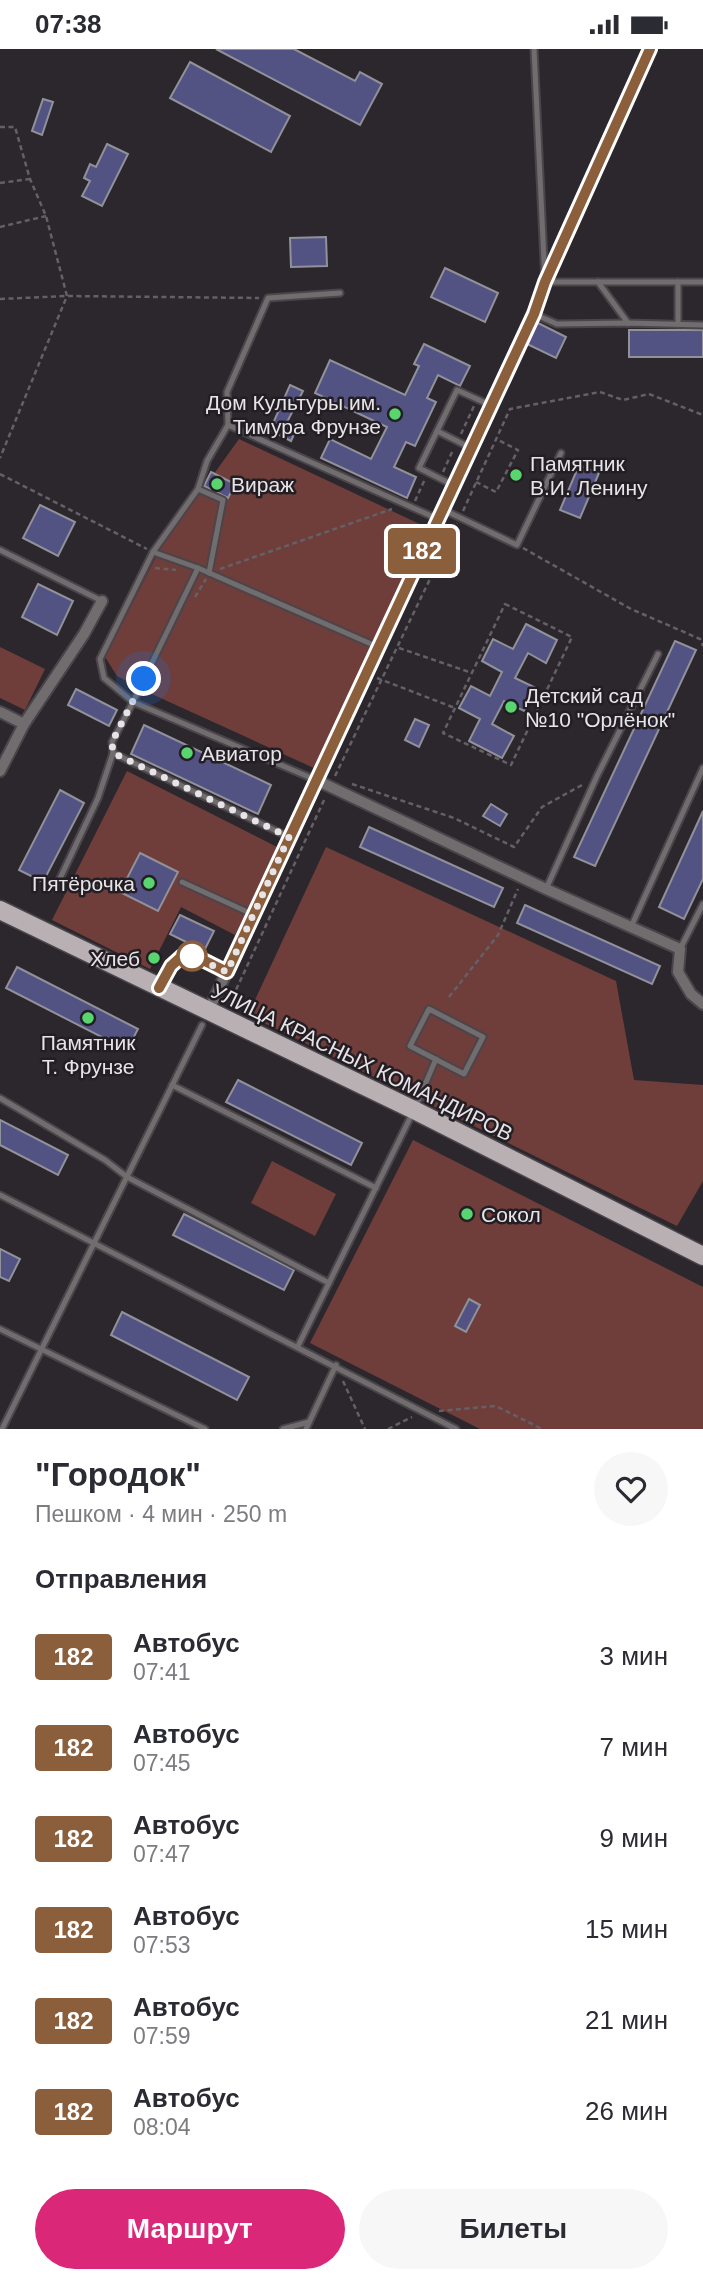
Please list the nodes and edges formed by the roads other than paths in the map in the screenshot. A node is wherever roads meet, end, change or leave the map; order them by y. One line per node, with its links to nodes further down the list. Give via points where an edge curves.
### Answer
1 (534, 49): 3 (lane)
2 (650, 49): 3 (lane)
3 (545, 282): 4 (lane); 8 (lane)
4 (598, 282): 5 (lane); 9 (lane)
5 (678, 282): 6 (lane); 10 (lane)
6 (703, 282)
7 (340, 292): 14 (lane, via 268,298 226,392)
8 (534, 314): 9 (lane, via 557,324); 12 (lane)
9 (628, 323): 10 (lane)
10 (678, 324): 11 (lane)
11 (703, 325)
12 (516, 350): 13 (street)
13 (490, 405): 15 (lane, via 457,390); 16 (street)
14 (228, 425): 19 (lane, via 207,461); 20 (lane, via 406,505)
15 (437, 431): 16 (lane); 18 (lane, via 419,468)
16 (471, 448): 18 (street)
17 (561, 453): 20 (lane, via 517,545 460,517)
18 (453, 485): 20 (street)
19 (198, 489): 22 (lane); 24 (lane, via 223,500)
20 (440, 514): 26 (street)
21 (0, 550): 25 (lane)
22 (153, 552): 23 (lane); 28 (lane, via 100,659 103,678)
23 (198, 568): 24 (lane); 28 (lane)
24 (209, 573): 26 (lane)
25 (102, 601): 30 (street)
26 (378, 647): 34 (street)
27 (658, 654): 38 (lane)
28 (134, 702): 31 (lane, via 112,742); 34 (lane)
29 (0, 712): 30 (street)
30 (24, 724): 33 (street)
31 (113, 753): 35 (lane); 37 (lane, via 99,798)
32 (703, 768): 42 (lane)
33 (0, 771)
34 (316, 780): 35 (street); 38 (street)
35 (289, 837): 41 (street)
36 (182, 881): 41 (lane)
37 (55, 889)
38 (546, 889): 42 (street)
39 (703, 904): 43 (lane)
40 (0, 910): 45 (main road, УЛИЦА КРАСНЫХ КОМАНДИРОВ)
41 (253, 915): 44 (street)
42 (631, 927): 43 (street)
43 (680, 949): 46 (street, via 678,972)
44 (227, 972): 45 (street, via 195,956 182,956); 47 (street)
45 (159, 988): 47 (main road, УЛИЦА КРАСНЫХ КОМАНДИРОВ)
46 (703, 1004)
47 (205, 1018): 49 (lane); 51 (main road, УЛИЦА КРАСНЫХ КОМАНДИРОВ)
48 (436, 1059): 48 (lane, via 410,1046 429,1009 483,1037 464,1074); 51 (lane)
49 (172, 1085): 52 (lane); 53 (lane)
50 (0, 1098): 52 (lane)
51 (414, 1110): 53 (lane); 56 (main road, УЛИЦА КРАСНЫХ КОМАНДИРОВ)
52 (127, 1177): 55 (lane); 57 (lane)
53 (376, 1188): 57 (lane)
54 (0, 1195): 55 (lane)
55 (94, 1242): 59 (lane); 60 (lane)
56 (703, 1256)
57 (329, 1283): 59 (lane)
58 (0, 1329): 60 (lane)
59 (298, 1346): 61 (lane)
60 (42, 1350): 63 (lane); 64 (lane)
61 (336, 1366): 62 (lane); 67 (lane)
62 (309, 1422): 65 (lane); 66 (lane)
63 (2, 1429)
64 (205, 1429)
65 (283, 1429)
66 (306, 1429)
67 (456, 1429)

